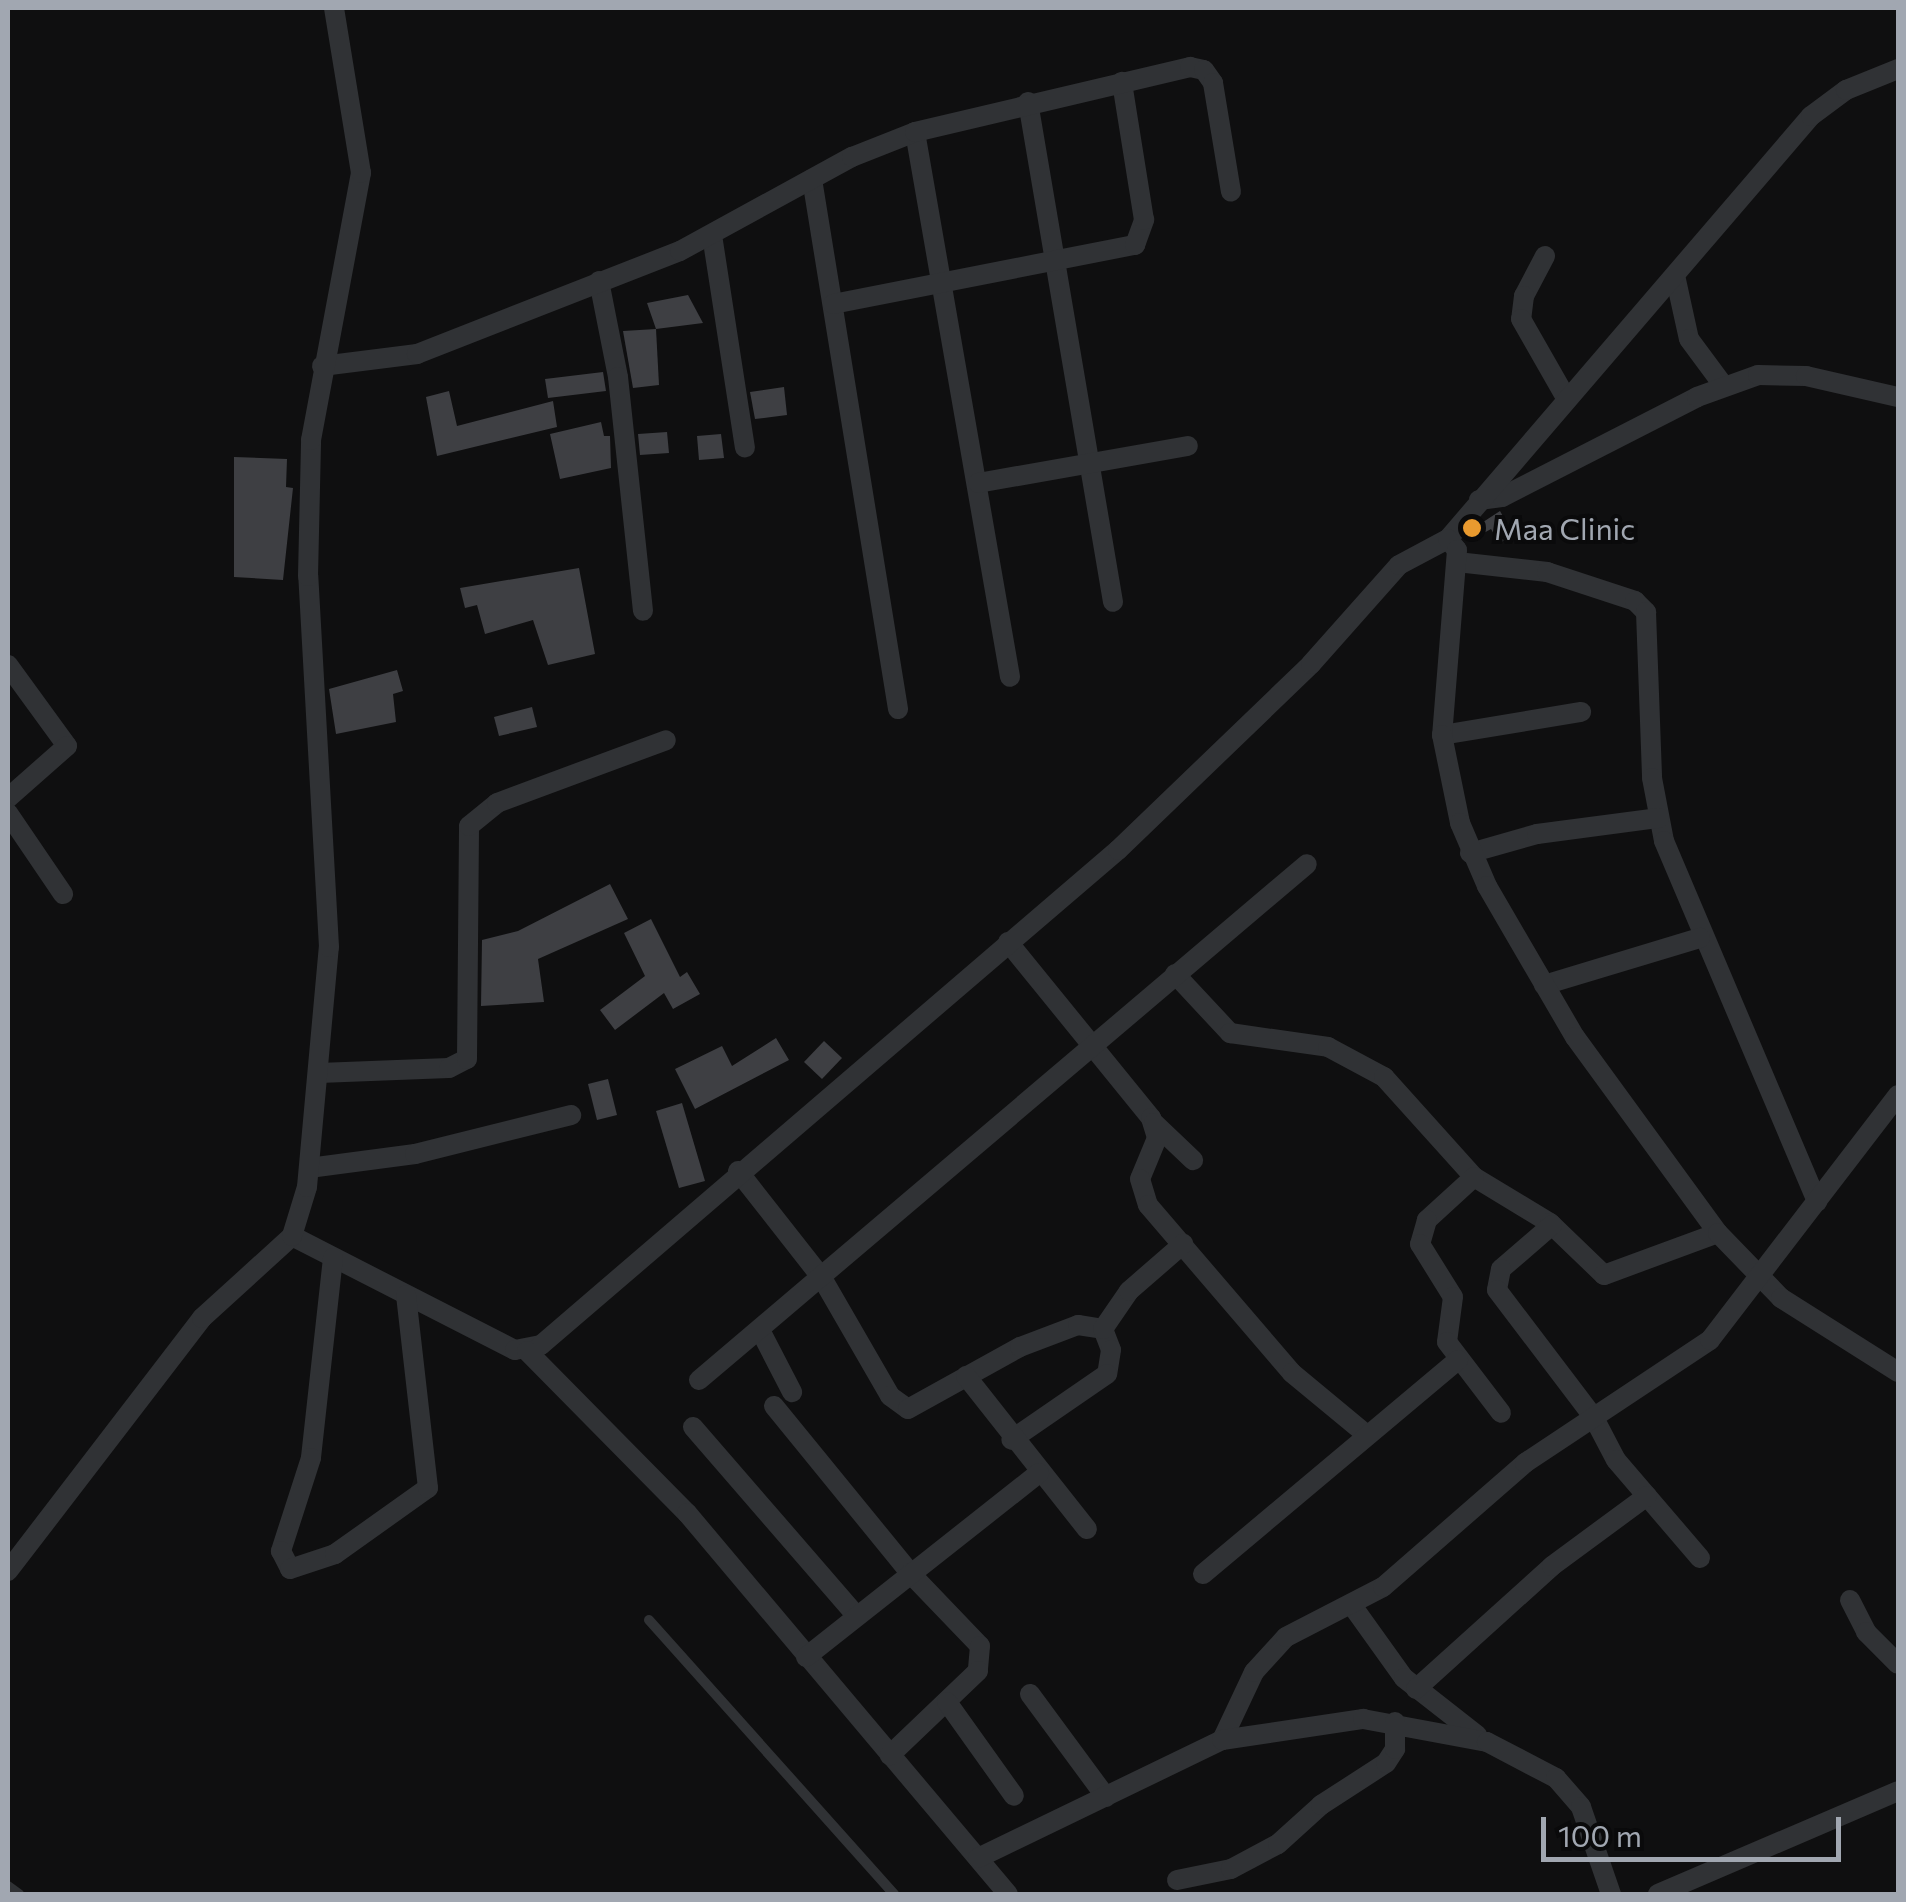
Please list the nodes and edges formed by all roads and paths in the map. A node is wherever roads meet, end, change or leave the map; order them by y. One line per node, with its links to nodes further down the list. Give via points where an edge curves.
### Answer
1 (334, 8): 15 (street, via 361,172)
2 (1898, 69): 11 (street, via 1846,90 1811,116)
3 (1122, 82): 4 (street); 7 (street, via 1204,70 1216,95); 10 (street, via 1142,236 1128,248)
4 (1028, 102): 5 (street); 10 (street)
5 (915, 132): 6 (street); 13 (street)
6 (812, 179): 8 (street); 14 (street)
7 (1231, 192)
8 (712, 234): 12 (street); 19 (street)
9 (1545, 256): 18 (street, via 1524,296 1521,320)
10 (1056, 262): 13 (street); 21 (street)
11 (1676, 280): 16 (street, via 1689,339); 18 (street)
12 (599, 281): 15 (street, via 417,354); 27 (street, via 618,377)
13 (944, 283): 14 (street); 22 (street)
14 (832, 304): 30 (street)
15 (322, 366): 45 (street, via 310,440 308,576 328,893)
16 (1723, 385): 17 (street, via 1758,376 1806,376); 23 (street, via 1512,493)
17 (1898, 397)
18 (1566, 398): 23 (street)
19 (745, 446)
20 (1188, 446): 21 (street)
21 (1089, 463): 22 (street); 26 (street)
22 (978, 483): 29 (street)
23 (1479, 500): 24 (street)
24 (1448, 539): 25 (street, via 1455,542); 41 (street, via 1398,565 1295,681 1118,850)
25 (1457, 562): 32 (street); 36 (street, via 1535,569 1641,606 1648,618)
26 (1112, 602)
27 (643, 611)
28 (8, 665): 34 (street, via 67,746)
29 (1010, 678)
30 (898, 709)
31 (1582, 712): 32 (street)
32 (1442, 735): 37 (street)
33 (666, 740): 45 (street, via 496,802 469,826 468,1059 449,1068)
34 (8, 798)
35 (8, 813): 39 (street)
36 (1659, 818): 37 (street, via 1536,834); 40 (street)
37 (1470, 853): 43 (street)
38 (1307, 864): 42 (street)
39 (64, 894)
40 (1700, 938): 43 (street); 53 (street)
41 (1008, 942): 44 (street); 51 (street)
42 (1174, 974): 44 (street); 52 (street, via 1230,1033 1328,1047 1376,1071)
43 (1544, 985): 55 (street, via 1613,1094)
44 (1094, 1047): 48 (street); 59 (street)
45 (319, 1073): 50 (street)
46 (1898, 1095): 53 (street)
47 (572, 1116): 50 (street, via 415,1154)
48 (1154, 1123): 49 (street); 57 (street, via 1157,1138 1141,1172 1142,1195)
49 (1193, 1160)
50 (310, 1168): 56 (street)
51 (738, 1172): 59 (street); 64 (street)
52 (1474, 1178): 54 (street); 65 (street, via 1427,1220 1420,1236 1426,1259 1453,1297 1446,1337)
53 (1817, 1202): 60 (street)
54 (1552, 1225): 55 (street, via 1593,1268 1611,1276); 72 (street, via 1495,1282)
55 (1718, 1233): 60 (street)
56 (292, 1236): 58 (street); 80 (street, via 202,1318)
57 (1182, 1244): 62 (street, via 1128,1291); 74 (street, via 1292,1373)
58 (333, 1258): 61 (street); 61 (street, via 311,1458 281,1551 290,1569 335,1554 428,1488)
59 (822, 1278): 63 (street); 67 (street, via 900,1404 914,1408)
60 (1760, 1278): 66 (street); 72 (street, via 1698,1350)
61 (406, 1295): 64 (street)
62 (1103, 1329): 67 (street, via 1078,1325); 75 (street, via 1111,1350 1106,1374)
63 (760, 1330): 68 (street); 69 (street)
64 (527, 1352): 87 (street, via 647,1469)
65 (1458, 1360): 71 (street); 74 (street)
66 (1898, 1372)
67 (966, 1376): 75 (street)
68 (699, 1380)
69 (792, 1392)
70 (774, 1406): 81 (street)
71 (1501, 1413)
72 (1594, 1418): 77 (street, via 1602,1442); 84 (street, via 1526,1463 1397,1576)
73 (693, 1426): 85 (street)
74 (1367, 1434): 82 (street)
75 (1011, 1440): 76 (street)
76 (1039, 1473): 78 (street); 81 (street)
77 (1647, 1496): 79 (street); 89 (street, via 1552,1566)
78 (1088, 1529)
79 (1700, 1558)
80 (8, 1572)
81 (910, 1574): 85 (street); 91 (street, via 980,1646 978,1671)
82 (1203, 1574)
83 (1850, 1600): 88 (street, via 1866,1632)
84 (1351, 1604): 89 (street, via 1372,1641); 93 (street, via 1301,1628 1266,1655)
85 (856, 1616): 87 (street)
86 (649, 1620): 103 (lane)
87 (806, 1656): 95 (street)
88 (1898, 1664)
89 (1416, 1689): 94 (street)
90 (1030, 1694): 98 (street)
91 (946, 1702): 95 (street); 97 (street)
92 (1396, 1722): 93 (street, via 1327,1722); 94 (street); 100 (street, via 1396,1749 1386,1763 1321,1805 1278,1844 1231,1869)
93 (1222, 1740): 98 (street)
94 (1487, 1742): 105 (street, via 1535,1765 1571,1793)
95 (890, 1755): 99 (street)
96 (1898, 1790): 106 (street)
97 (1014, 1796)
98 (1106, 1797): 99 (street)
99 (978, 1858): 104 (street)
100 (1177, 1880)
101 (8, 1886): 102 (lane)
102 (19, 1894)
103 (894, 1894)
104 (1008, 1894)
105 (1611, 1894)
106 (1658, 1894)

